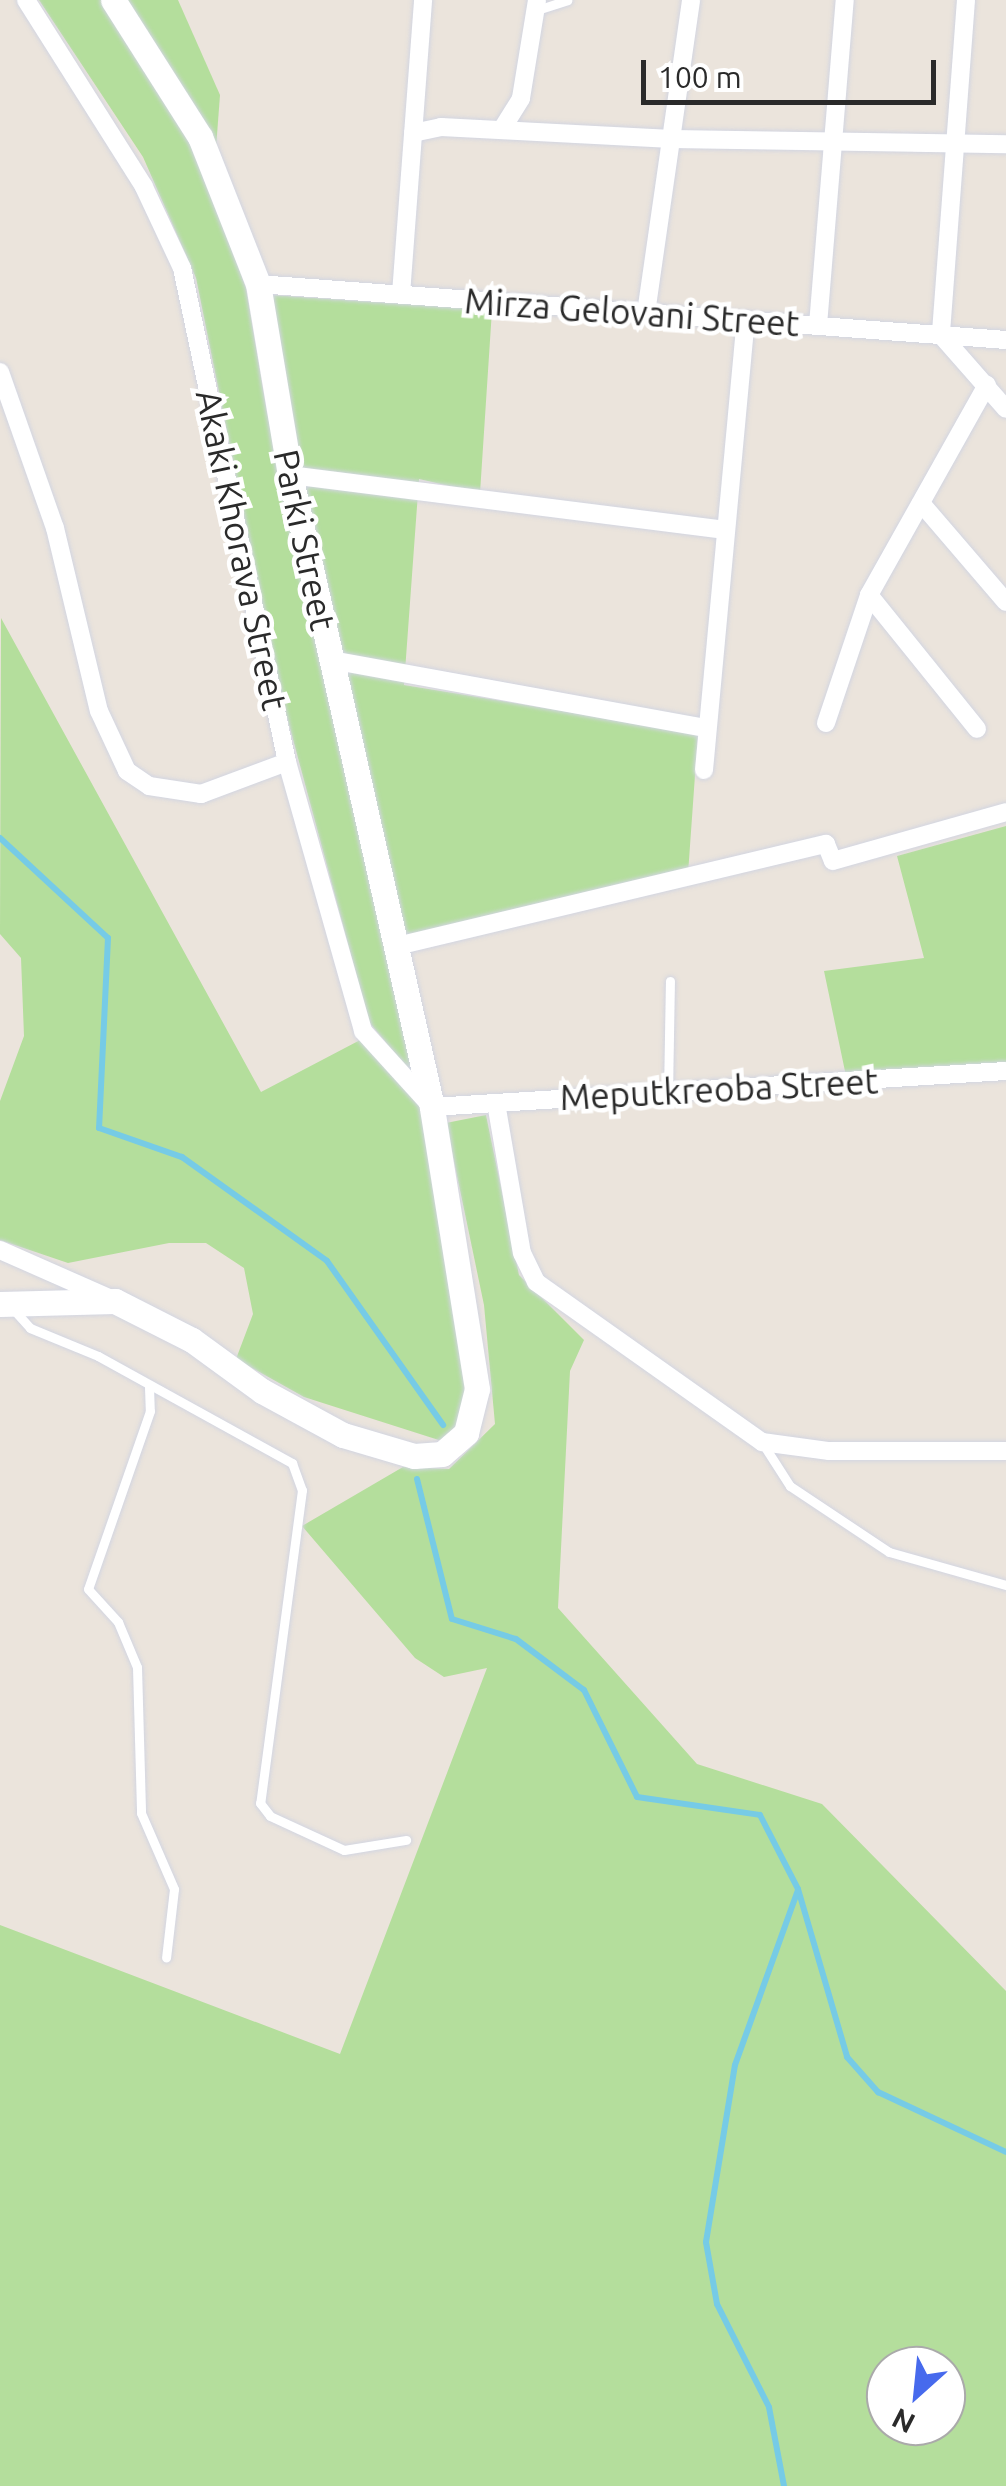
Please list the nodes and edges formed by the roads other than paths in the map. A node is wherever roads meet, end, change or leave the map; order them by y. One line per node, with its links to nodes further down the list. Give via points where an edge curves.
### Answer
1 (26, 0): 34 (street, Akaki Khorava Street, via 144,187 182,268)
2 (112, 0): 15 (street, Parki Street, via 200,137)
3 (423, 0): 10 (street)
4 (567, 0): 8 (lane)
5 (691, 0): 11 (street)
6 (845, 0): 12 (street)
7 (966, 0): 13 (street)
8 (537, 5): 9 (street, via 521,98)
9 (502, 129): 10 (street); 11 (street)
10 (413, 133): 16 (street)
11 (672, 139): 12 (street); 17 (street)
12 (834, 142): 13 (street); 19 (street)
13 (955, 143): 14 (street); 20 (street)
14 (1006, 144)
15 (258, 284): 16 (street, Mirza Gelovani Street); 25 (street, Parki Street)
16 (400, 294): 17 (street, Mirza Gelovani Street)
17 (646, 313): 18 (street, Mirza Gelovani Street)
18 (746, 320): 19 (street, Mirza Gelovani Street); 27 (street)
19 (818, 326): 20 (street, Mirza Gelovani Street)
20 (941, 335): 21 (street, Mirza Gelovani Street); 23 (street)
21 (1006, 340)
22 (1, 377): 34 (street, via 55,528 99,710 127,771 149,786 201,794)
23 (987, 385): 24 (street); 26 (street)
24 (1006, 409)
25 (290, 475): 27 (street); 30 (street, Parki Street)
26 (921, 502): 28 (street); 29 (street)
27 (725, 530): 32 (street)
28 (868, 596): 31 (street); 33 (street)
29 (1006, 602)
30 (331, 660): 32 (street); 37 (street, Parki Street)
31 (826, 723)
32 (707, 728): 35 (street)
33 (977, 729)
34 (287, 762): 42 (street, Akaki Khorava Street, via 362,1031)
35 (704, 770)
36 (1006, 812): 37 (street, via 833,861 826,844)
37 (397, 946): 42 (street, Parki Street)
38 (670, 980): 40 (lane)
39 (1006, 1071): 40 (street, Meputkreoba Street)
40 (668, 1093): 41 (street, Meputkreoba Street)
41 (496, 1103): 42 (street, Meputkreoba Street); 47 (street, via 522,1253 536,1282)
42 (432, 1107): 44 (street, Parki Street, via 478,1389 466,1434 442,1454 414,1456 343,1435 262,1391 192,1340)
43 (0, 1250): 44 (street)
44 (115, 1301): 45 (street)
45 (4, 1304): 46 (lane, via 30,1328 98,1356)
46 (149, 1387): 50 (lane, via 292,1463 300,1479 260,1803 270,1816 344,1850); 51 (lane, via 150,1410 88,1590 118,1622 136,1667 141,1813 174,1889)
47 (762, 1442): 48 (street, via 830,1451); 49 (lane, via 790,1486 888,1552)
48 (1006, 1451)
49 (1006, 1585)
50 (406, 1840)
51 (166, 1958)

